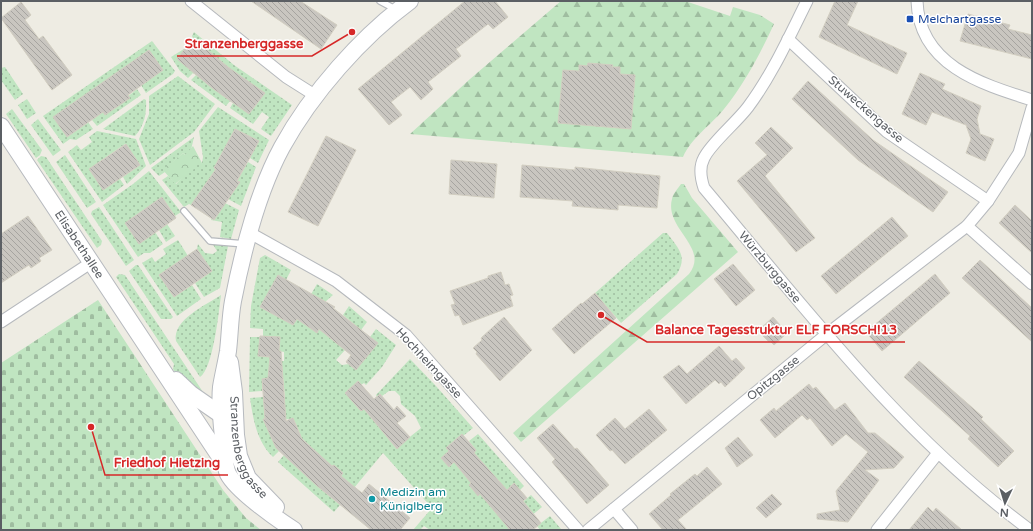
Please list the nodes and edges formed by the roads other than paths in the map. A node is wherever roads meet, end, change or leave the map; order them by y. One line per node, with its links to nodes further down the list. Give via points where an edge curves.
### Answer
1 (191, 1): 8 (street, via 286,77)
2 (380, 1): 6 (lane)
3 (410, 1): 6 (street, Stranzenberggasse)
4 (807, 1): 7 (street, Würzburggasse)
5 (917, 1): 9 (street, via 921,25 930,44 950,64 972,79)
6 (397, 11): 8 (street, Stranzenberggasse, via 364,40)
7 (788, 39): 12 (street, Stuweckengasse, via 887,132); 19 (street, Würzburggasse, via 764,84 748,107 703,159 700,178 704,188)
8 (316, 96): 15 (street, Stranzenberggasse, via 282,148 262,192)
9 (1032, 100)
10 (1032, 108): 12 (street, Opitzgasse, via 1019,153)
11 (1, 126): 16 (street, Elisabethallee)
12 (988, 201): 14 (street, Opitzgasse)
13 (184, 211): 15 (lane, via 210,241)
14 (967, 226): 17 (street); 19 (street, Opitzgasse)
15 (248, 238): 22 (street, Stranzenberggasse, via 232,302 228,350 234,392); 28 (street, Hochheimgasse, via 336,281 406,335)
16 (92, 262): 18 (street); 20 (street, Elisabethallee)
17 (1032, 284)
18 (1, 322)
19 (827, 334): 23 (street, Würzburggasse, via 897,413); 25 (street, Opitzgasse)
20 (159, 363): 21 (street, Elisabethallee); 22 (street, Elisabethallee, via 191,394)
21 (189, 410): 22 (street, Elisabethallee, via 208,421); 24 (street, Elisabethallee)
22 (226, 422): 24 (street, Stranzenberggasse); 27 (street, Stranzenberggasse, via 248,478)
23 (938, 453): 31 (street); 32 (street, Würzburggasse, via 979,490)
24 (225, 464): 26 (street, Stranzenberggasse, via 231,479 266,512)
25 (614, 509): 29 (street, Opitzgasse); 30 (street)
26 (294, 530)
27 (298, 530)
28 (578, 530)
29 (588, 530)
30 (632, 530)
31 (877, 530)
32 (1030, 530)

